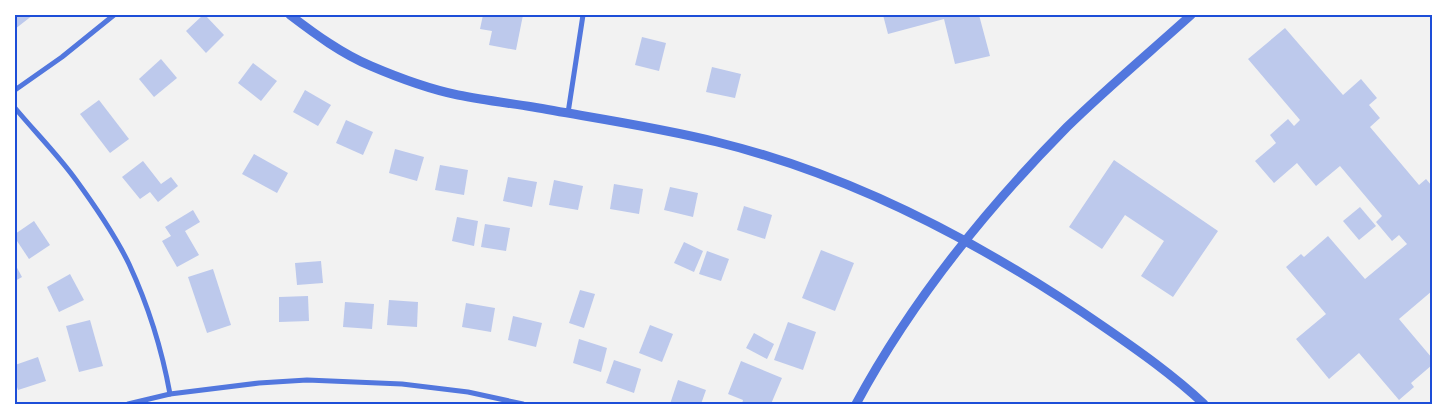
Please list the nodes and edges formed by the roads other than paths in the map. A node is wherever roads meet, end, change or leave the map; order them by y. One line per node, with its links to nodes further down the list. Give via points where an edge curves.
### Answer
1 (114, 15): 5 (street)
2 (290, 15): 7 (street, via 322,39 369,65 410,81 455,94)
3 (583, 15): 7 (street)
4 (1191, 15): 8 (street, via 1068,127)
5 (15, 90)
6 (15, 108): 9 (street, via 75,179 128,263 147,308)
7 (568, 113): 8 (street, via 758,153 854,186)
8 (965, 242): 12 (street, via 908,318); 13 (street, via 1059,296 1163,369)
9 (170, 394): 10 (street); 11 (street, via 316,380 402,384 468,392)
10 (128, 404)
11 (523, 404)
12 (856, 404)
13 (1204, 404)

